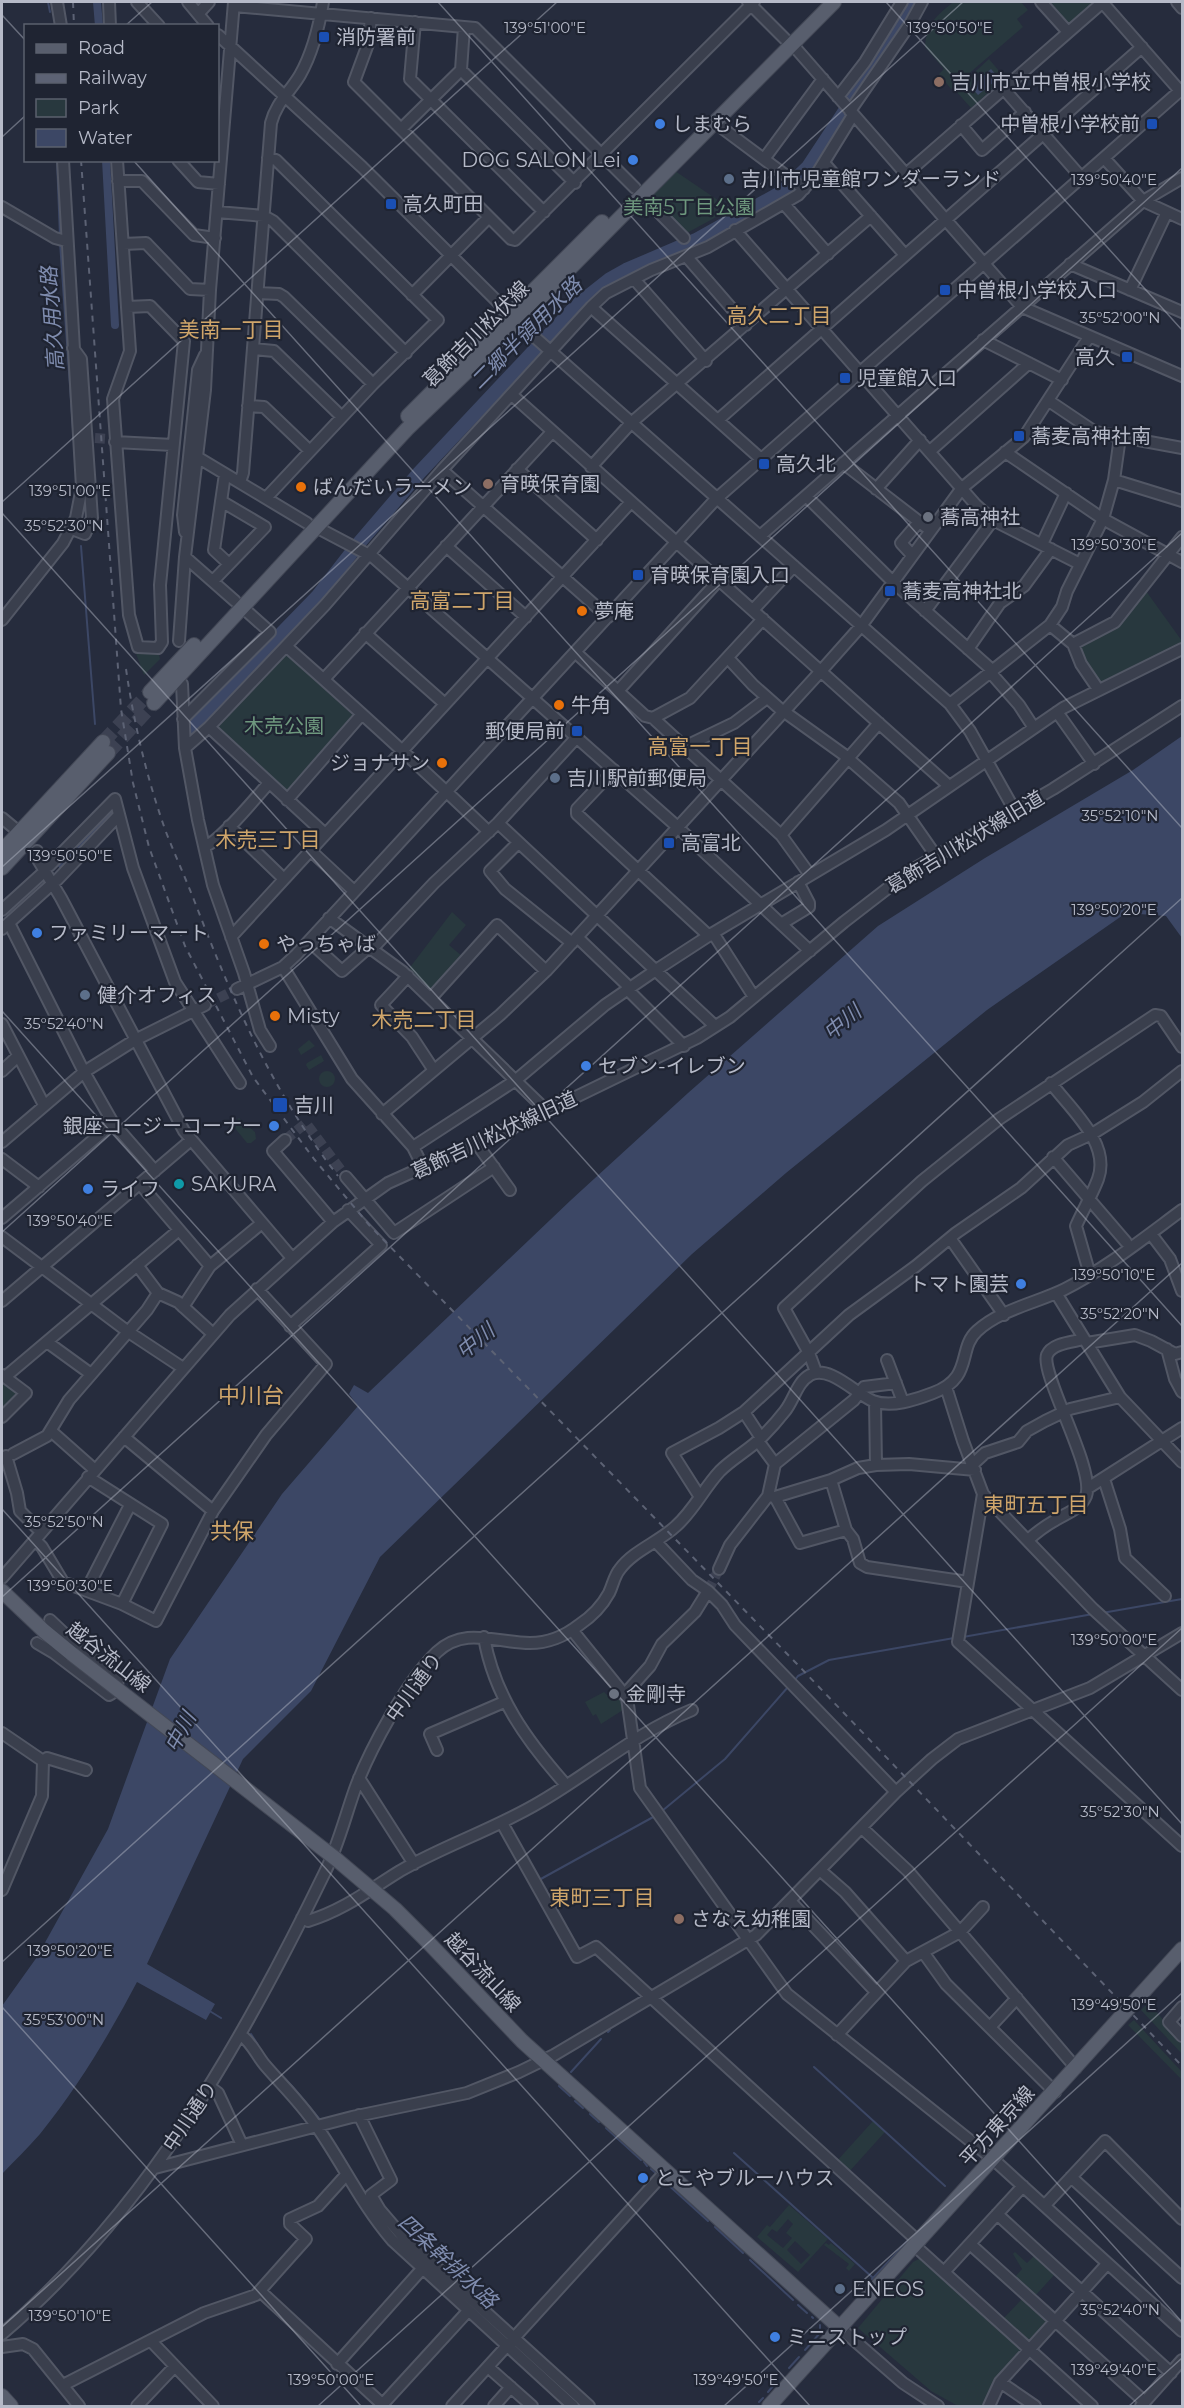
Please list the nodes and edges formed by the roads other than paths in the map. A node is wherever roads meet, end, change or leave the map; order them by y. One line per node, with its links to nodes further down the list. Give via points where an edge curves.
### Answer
1 (57, 2): 23 (street)
2 (64, 2): 24 (street)
3 (109, 2): 25 (street)
4 (136, 2): 26 (street)
5 (188, 2): 19 (street)
6 (208, 2): 19 (street)
7 (323, 2): 20 (street)
8 (821, 2): 31 (main road, 葛飾吉川松伏線)
9 (834, 2): 31 (main road, 葛飾吉川松伏線)
10 (902, 2): 40 (street)
11 (922, 2): 43 (street)
12 (1041, 2): 29 (street)
13 (1102, 2): 29 (street); 32 (street)
14 (1177, 2): 18 (street)
15 (751, 3): 31 (street); 49 (street)
16 (234, 4): 17 (street); 33 (street)
17 (279, 6): 20 (street)
18 (1182, 8)
19 (198, 14): 27 (street)
20 (321, 14): 21 (street); 39 (street, via 308,59)
21 (371, 18): 22 (street); 46 (street, via 368,44 354,82)
22 (415, 22): 28 (street); 41 (street, via 410,79)
23 (62, 24)
24 (62, 24)
25 (110, 24)
26 (157, 24)
27 (206, 24)
28 (464, 27): 34 (street); 49 (street, via 475,28)
29 (1068, 32): 37 (street)
30 (219, 36): 33 (street)
31 (788, 41): 36 (street); 44 (main road, 葛飾吉川松伏線); 64 (main road, 葛飾吉川松伏線)
32 (1142, 47): 38 (street); 48 (street)
33 (231, 48): 35 (street); 39 (street)
34 (461, 70): 41 (street); 61 (street)
35 (223, 76): 47 (street)
36 (823, 79): 40 (street); 52 (street)
37 (1003, 88): 42 (street); 45 (street)
38 (1181, 90): 51 (street)
39 (284, 96): 50 (street, via 273,115); 83 (street, via 362,167)
40 (840, 99): 43 (street)
41 (431, 100): 46 (street); 69 (street)
42 (1025, 112): 45 (street, via 982,150); 48 (street)
43 (852, 113): 56 (street); 57 (street)
44 (714, 122): 52 (street); 64 (main road, 葛飾吉川松伏線)
45 (961, 125): 57 (street)
46 (401, 129): 73 (street)
47 (220, 130): 62 (street)
48 (1044, 134): 58 (street); 74 (street)
49 (602, 154): 61 (street); 64 (street)
50 (268, 158): 71 (street); 92 (street, via 276,160)
51 (1104, 158): 58 (street); 65 (street)
52 (764, 159): 63 (street)
53 (63, 162): 79 (street)
54 (117, 162): 60 (street)
55 (180, 162): 62 (street, via 198,182)
56 (824, 163): 63 (street); 72 (street)
57 (906, 174): 74 (street)
58 (1081, 177): 85 (street)
59 (1182, 178): 65 (street)
60 (118, 181): 77 (street, via 142,181 194,235); 80 (street)
61 (575, 183): 69 (street)
62 (219, 184): 68 (street)
63 (804, 189): 66 (street)
64 (638, 191): 78 (street); 97 (main road, 葛飾吉川松伏線)
65 (1143, 201): 70 (street); 86 (street)
66 (784, 204): 76 (street); 81 (street)
67 (2, 207): 79 (street)
68 (217, 212): 71 (street); 77 (street)
69 (544, 212): 73 (street, via 515,240)
70 (1167, 212): 75 (street); 90 (street)
71 (264, 216): 91 (street); 106 (street)
72 (871, 216): 81 (street); 82 (street)
73 (489, 217): 83 (street)
74 (946, 219): 82 (street); 85 (street)
75 (1182, 219)
76 (735, 231): 84 (street); 89 (street)
77 (215, 238): 88 (street)
78 (684, 238)
79 (61, 240): 103 (street)
80 (123, 244): 88 (street, via 146,243 190,289); 93 (street)
81 (828, 254): 89 (street)
82 (905, 255): 99 (street)
83 (450, 256): 92 (street); 97 (street)
84 (686, 256): 87 (street); 98 (street)
85 (984, 263): 95 (street); 109 (street)
86 (1070, 264): 90 (street); 95 (street)
87 (634, 279): 94 (street, via 606,293); 107 (street)
88 (210, 290): 104 (street)
89 (788, 290): 98 (street); 99 (street)
90 (1130, 290): 96 (street)
91 (258, 293): 105 (street); 112 (street, via 284,297)
92 (412, 295): 106 (street, via 438,320)
93 (127, 307): 124 (street, via 130,351 113,399); 125 (street, via 150,306 184,342)
94 (591, 307): 102 (street); 113 (street)
95 (1022, 307): 100 (street); 101 (street)
96 (1182, 312)
97 (513, 318): 102 (street); 153 (main road, 葛飾吉川松伏線)
98 (746, 325): 107 (street)
99 (822, 328): 109 (street); 119 (street)
100 (1089, 337): 110 (street); 111 (street)
101 (983, 340): 108 (street); 117 (street)
102 (545, 347): 114 (street); 120 (street)
103 (72, 348): 154 (street, via 82,487); 154 (street, via 81,359 91,438 92,518 85,534)
104 (208, 348): 126 (street, via 198,370); 131 (street)
105 (253, 349): 116 (street); 118 (street, via 274,351)
106 (406, 353): 112 (street)
107 (706, 361): 113 (street)
108 (1029, 363): 111 (street); 129 (street)
109 (859, 371): 117 (street); 132 (street)
110 (1182, 376)
111 (1062, 380): 115 (street)
112 (373, 384): 118 (street)
113 (678, 385): 119 (street); 120 (street)
114 (512, 395): 121 (street); 136 (street)
115 (1049, 401): 122 (street, via 1095,432); 130 (street, via 1024,437)
116 (249, 406): 128 (street, via 264,406); 139 (street)
117 (898, 415): 123 (street); 133 (street)
118 (342, 417): 128 (street)
119 (718, 420): 132 (street)
120 (632, 423): 134 (street); 145 (street)
121 (552, 432): 134 (street); 135 (street)
122 (1120, 437): 127 (street); 138 (street)
123 (920, 440): 129 (street); 141 (street)
124 (115, 442): 125 (street); 125 (street, via 129,615 136,644 141,649 158,648 162,642 160,585)
125 (176, 444): 126 (street)
126 (192, 444): 160 (street, via 183,515)
127 (1182, 448)
128 (310, 451): 144 (street)
129 (930, 451): 140 (street)
130 (1005, 452): 140 (street); 142 (street)
131 (197, 457): 137 (street); 160 (street)
132 (761, 459): 145 (street)
133 (843, 463): 141 (street); 143 (street)
134 (591, 467): 148 (street)
135 (517, 469): 149 (street); 158 (street)
136 (442, 470): 149 (street); 163 (street)
137 (225, 474): 139 (street); 146 (street)
138 (1114, 480): 147 (street); 150 (street)
139 (240, 482): 144 (street)
140 (962, 488): 151 (street); 155 (street)
141 (876, 489): 152 (street)
142 (1066, 493): 150 (street); 162 (street)
143 (806, 496): 156 (street); 174 (street)
144 (266, 498): 153 (street)
145 (716, 499): 156 (street); 159 (street)
146 (221, 501): 168 (street, via 214,550); 168 (street, via 265,527)
147 (1182, 501)
148 (631, 502): 158 (street); 159 (street)
149 (482, 506): 161 (street); 171 (street)
150 (1104, 519): 164 (street); 169 (street)
151 (993, 520): 162 (street); 178 (street)
152 (919, 522): 155 (street); 165 (street, via 901,543)
153 (312, 525): 163 (street); 176 (main road, 葛飾吉川松伏線)
154 (72, 529): 182 (street)
155 (930, 530): 165 (street)
156 (760, 537): 170 (street)
157 (1182, 537): 164 (street)
158 (597, 540): 171 (street)
159 (676, 542): 172 (street); 180 (street)
160 (187, 544): 166 (street)
161 (446, 546): 175 (street); 179 (street)
162 (1046, 546): 169 (street); 189 (street, via 1024,586 1000,603)
163 (361, 551): 175 (street); 188 (street)
164 (1168, 554): 167 (street); 187 (street, via 1115,622)
165 (912, 555): 174 (street)
166 (185, 557): 173 (street); 186 (street)
167 (1182, 562)
168 (229, 564): 173 (street)
169 (1080, 564): 184 (street)
170 (794, 566): 177 (street); 183 (street)
171 (562, 576): 179 (street); 180 (street)
172 (718, 580): 177 (street); 199 (street)
173 (213, 581): 176 (street)
174 (893, 582): 178 (street); 183 (street)
175 (408, 588): 185 (street); 192 (street)
176 (239, 604): 200 (main road, 葛飾吉川松伏線); 210 (street, via 270,632)
177 (753, 610): 181 (street)
178 (925, 611): 189 (street)
179 (526, 616): 192 (street)
180 (608, 617): 191 (street)
181 (763, 619): 193 (street); 194 (street)
182 (2, 620)
183 (861, 626): 194 (street); 204 (street)
184 (1050, 626): 187 (street); 195 (street)
185 (365, 633): 196 (street); 203 (street)
186 (179, 641)
187 (1073, 644): 198 (street)
188 (287, 646): 196 (street); 212 (street)
189 (968, 649): 195 (street)
190 (1182, 649): 198 (street)
191 (575, 652): 199 (street); 202 (street)
192 (487, 658): 202 (street); 203 (street)
193 (728, 658): 201 (street); 209 (street, via 690,698)
194 (821, 671): 206 (street); 211 (street)
195 (991, 671): 204 (street); 213 (street)
196 (324, 679): 208 (street)
197 (182, 684): 210 (street)
198 (1098, 689): 207 (street)
199 (618, 691): 209 (street, via 645,716)
200 (152, 698)
201 (767, 698): 206 (street); 215 (street, via 734,723)
202 (532, 699): 214 (street); 226 (street)
203 (445, 704): 218 (street)
204 (950, 704): 220 (street)
205 (1182, 706): 221 (street, 葛飾吉川松伏線旧道)
206 (783, 711): 219 (street); 223 (street)
207 (1058, 712): 213 (street); 221 (street)
208 (362, 714): 218 (street); 227 (street)
209 (653, 718): 215 (street)
210 (183, 719): 217 (street)
211 (879, 723): 219 (street); 225 (street)
212 (209, 727): 217 (street); 224 (street)
213 (1034, 728): 220 (street)
214 (577, 737): 222 (street); 232 (street)
215 (684, 747): 223 (street)
216 (106, 748): 238 (main road)
217 (185, 748): 240 (street)
218 (402, 750): 226 (street); 236 (street)
219 (849, 758): 230 (street); 237 (street)
220 (987, 760): 225 (street); 228 (street)
221 (1094, 764): 228 (street, 葛飾吉川松伏線旧道)
222 (614, 770): 234 (street); 246 (street, via 577,809 577,814)
223 (720, 779): 234 (street); 237 (street)
224 (269, 783): 227 (street); 233 (street)
225 (949, 786): 230 (street)
226 (446, 791): 235 (street); 251 (street)
227 (287, 800): 236 (street)
228 (1016, 811): 243 (street, 葛飾吉川松伏線旧道)
229 (119, 815): 245 (street, via 115,799); 249 (street); 273 (street, via 145,905 175,982)
230 (908, 815): 243 (street); 247 (street)
231 (2, 818): 238 (street)
232 (498, 823): 235 (street); 239 (street)
233 (229, 826): 240 (street); 248 (street)
234 (678, 827): 246 (street); 252 (street)
235 (489, 832): 262 (street)
236 (325, 834): 241 (street)
237 (781, 835): 247 (street)
238 (23, 836): 242 (main road); 244 (main road); 245 (street)
239 (518, 843): 254 (street); 260 (street, via 489,872 505,889)
240 (205, 846): 259 (street, via 213,885)
241 (310, 850): 248 (street); 251 (street)
242 (2, 851)
243 (936, 856): 263 (street, 葛飾吉川松伏線旧道, via 890,886)
244 (2, 868)
245 (47, 868): 249 (street); 253 (street)
246 (638, 871): 254 (street); 258 (street)
247 (810, 875): 250 (street)
248 (284, 879): 259 (street)
249 (54, 882): 257 (street); 277 (street)
250 (798, 882): 252 (street); 256 (street, via 809,907)
251 (354, 891): 255 (street)
252 (761, 904): 256 (street); 258 (street)
253 (2, 910)
254 (598, 914): 260 (street); 265 (street)
255 (329, 918): 261 (street); 262 (street)
256 (781, 924): 263 (street)
257 (5, 926): 284 (street)
258 (711, 934): 265 (street); 270 (street)
259 (231, 937): 268 (street)
260 (574, 940): 266 (street); 269 (street)
261 (309, 941): 262 (street, via 342,971); 264 (street)
262 (369, 949): 267 (street)
263 (810, 951): 270 (street, 葛飾吉川松伏線旧道)
264 (283, 967): 268 (street); 291 (street, via 352,1079)
265 (656, 970): 269 (street); 275 (street)
266 (546, 971): 271 (street, via 497,925); 276 (street)
267 (408, 976): 271 (street); 282 (street, via 381,1005)
268 (242, 986): 278 (street)
269 (628, 988): 279 (street); 286 (street)
270 (754, 997): 275 (street, 葛飾吉川松伏線旧道)
271 (431, 998): 276 (street)
272 (205, 1005): 273 (street)
273 (194, 1011): 277 (street); 287 (street)
274 (2, 1024): 281 (street)
275 (715, 1026): 279 (street, 葛飾吉川松伏線旧道)
276 (472, 1037): 282 (street); 286 (street)
277 (135, 1040): 284 (street); 294 (street)
278 (270, 1046)
279 (684, 1046): 290 (street, 葛飾吉川松伏線旧道)
280 (1182, 1047): 288 (street, via 1161,1016 1155,1015)
281 (18, 1056): 283 (street); 289 (street)
282 (434, 1069): 291 (street)
283 (2, 1071)
284 (84, 1071): 289 (street); 292 (street)
285 (1182, 1071): 293 (street, via 1143,1102)
286 (516, 1080): 290 (street); 298 (street)
287 (240, 1083)
288 (1051, 1083): 293 (street); 340 (street, via 922,1181 784,1308)
289 (44, 1105): 296 (street)
290 (547, 1111): 297 (street, 葛飾吉川松伏線旧道)
291 (382, 1114): 298 (street)
292 (113, 1124): 303 (street); 306 (street)
293 (1092, 1134): 299 (street); 308 (street, via 1102,1160)
294 (191, 1140): 303 (street); 314 (street)
295 (285, 1140): 313 (street, via 273,1151)
296 (2, 1142)
297 (477, 1144): 301 (street, 葛飾吉川松伏線旧道); 302 (street)
298 (413, 1147): 301 (street)
299 (1053, 1157): 308 (street); 318 (street, via 1021,1188)
300 (2, 1159): 306 (street)
301 (423, 1167): 309 (street, 葛飾吉川松伏線旧道)
302 (494, 1167): 307 (street); 309 (street, via 394,1233)
303 (155, 1171): 305 (street)
304 (346, 1177): 309 (street)
305 (140, 1184): 315 (street); 323 (street)
306 (39, 1186): 312 (street)
307 (510, 1190)
308 (1089, 1198): 319 (street); 324 (street, via 1076,1226)
309 (363, 1199): 310 (street, 葛飾吉川松伏線旧道)
310 (348, 1210): 313 (street, 葛飾吉川松伏線旧道); 333 (street, via 381,1245)
311 (1182, 1210): 316 (street)
312 (2, 1218)
313 (333, 1222): 320 (street, 葛飾吉川松伏線旧道)
314 (262, 1223): 320 (street); 322 (street)
315 (179, 1230): 321 (street); 322 (street)
316 (1151, 1234): 324 (street); 326 (street, via 1170,1259)
317 (2, 1237): 323 (street)
318 (950, 1238): 332 (street); 340 (street, via 849,1315)
319 (1126, 1242)
320 (292, 1258): 325 (street, 葛飾吉川松伏線旧道)
321 (137, 1265): 327 (street); 330 (street)
322 (210, 1266): 331 (street)
323 (42, 1267): 329 (street); 330 (street)
324 (1090, 1275): 328 (street)
325 (257, 1289): 333 (street); 335 (street, 葛飾吉川松伏線旧道)
326 (1182, 1291)
327 (158, 1293): 331 (street); 334 (street)
328 (1056, 1293): 332 (street); 336 (street)
329 (2, 1301)
330 (91, 1304): 334 (street); 337 (street)
331 (183, 1307): 335 (street)
332 (1004, 1315): 347 (street, via 974,1333 961,1371)
333 (291, 1326): 373 (street, via 326,1364 266,1435)
334 (127, 1331): 342 (street); 344 (street)
335 (213, 1334): 342 (street, 葛飾吉川松伏線旧道)
336 (1086, 1341): 338 (street, via 1135,1335); 350 (street); 354 (street, via 1056,1346 1047,1355)
337 (47, 1342): 344 (street); 345 (street)
338 (1167, 1349): 339 (street, via 1174,1354); 348 (street)
339 (1182, 1352)
340 (809, 1353): 343 (street); 353 (street)
341 (887, 1360): 346 (street)
342 (183, 1368): 358 (street, 葛飾吉川松伏線旧道)
343 (816, 1372): 349 (street, via 828,1374); 359 (street, 中川通り, via 804,1380 785,1411)
344 (92, 1374): 357 (street, via 65,1405)
345 (3, 1376): 355 (street, via 26,1393)
346 (896, 1383): 349 (street, via 864,1387); 352 (street)
347 (946, 1387): 352 (street); 364 (street)
348 (1182, 1392)
349 (859, 1393): 351 (street); 362 (street)
350 (1120, 1397): 354 (street); 360 (street)
351 (874, 1402): 352 (street); 363 (street)
352 (903, 1402)
353 (744, 1412): 359 (street); 371 (street, via 672,1453)
354 (1064, 1412): 364 (street, via 1027,1431 1018,1442 985,1454); 368 (street)
355 (2, 1417)
356 (1182, 1428): 360 (street)
357 (51, 1431): 365 (street); 375 (street, via 9,1455 20,1511)
358 (124, 1437): 365 (street, 葛飾吉川松伏線旧道); 373 (street)
359 (759, 1439): 362 (street); 371 (street, 中川通り, via 720,1472)
360 (1162, 1441): 361 (street); 366 (street)
361 (1182, 1462)
362 (776, 1464): 370 (street)
363 (876, 1465): 364 (street); 367 (street)
364 (974, 1468): 369 (street)
365 (92, 1474): 372 (street); 375 (street, 葛飾吉川松伏線旧道)
366 (1104, 1479): 368 (street); 384 (street, via 1125,1558)
367 (831, 1480): 370 (street); 374 (street)
368 (1088, 1488): 376 (street, via 1077,1508)
369 (983, 1494): 376 (street); 380 (street)
370 (771, 1496): 374 (street, via 800,1543); 378 (street, via 730,1545)
371 (700, 1497): 377 (street, 中川通り, via 684,1518)
372 (130, 1505): 381 (street); 385 (street, via 162,1524)
373 (213, 1511): 385 (street, via 156,1622)
374 (846, 1530): 380 (street, via 853,1539 857,1558 867,1567)
375 (38, 1536): 379 (street, 葛飾吉川松伏線旧道); 381 (street, via 63,1582)
376 (1028, 1540): 391 (street)
377 (656, 1542): 382 (street); 387 (street, 中川通り, via 620,1568 599,1607)
378 (719, 1569)
379 (2, 1578)
380 (968, 1582): 396 (street, via 959,1637)
381 (87, 1589): 385 (street)
382 (708, 1591): 393 (street, via 695,1612 662,1644 650,1666); 404 (street, via 735,1625)
383 (2, 1592): 427 (main road, 越谷流山線, bridge, via 72,1654 395,1909)
384 (1166, 1596)
385 (122, 1604)
386 (50, 1620): 390 (street, via 118,1676 114,1693 109,1695)
387 (572, 1630): 389 (street, 中川通り, via 531,1643); 393 (street)
388 (1182, 1633): 391 (street)
389 (484, 1637): 394 (street); 402 (street, 中川通り, via 461,1638 438,1651 403,1696)
390 (37, 1643)
391 (1145, 1656): 392 (street); 396 (street, via 1090,1688)
392 (1182, 1690)
393 (624, 1695): 398 (street)
394 (504, 1702): 399 (street, via 430,1734); 403 (street, via 523,1734)
395 (692, 1710): 398 (street)
396 (1034, 1711): 404 (street, via 958,1740); 407 (street)
397 (2, 1732): 400 (street)
398 (633, 1740): 403 (street); 415 (street, via 640,1788)
399 (437, 1750)
400 (43, 1761): 401 (street, via 47,1758); 410 (street, via 42,1796)
401 (86, 1770)
402 (359, 1778): 408 (street); 413 (street, 中川通り, via 336,1847)
403 (566, 1785): 405 (street)
404 (896, 1792): 406 (street)
405 (502, 1823): 408 (street); 420 (street, via 577,1957 596,1947)
406 (862, 1828): 409 (street); 414 (street, via 908,1871)
407 (1182, 1846)
408 (414, 1864): 413 (street, via 340,1910 308,1921)
409 (821, 1871): 411 (street); 418 (street, via 845,1892)
410 (2, 1890)
411 (790, 1901): 415 (street); 419 (street)
412 (983, 1907): 414 (street)
413 (302, 1918): 425 (street, 中川通り)
414 (960, 1932): 417 (street); 421 (street)
415 (749, 1940): 420 (street); 424 (street, via 787,1994)
416 (1182, 1949): 428 (main road, 平方東京線)
417 (923, 1952): 418 (street); 423 (street, via 946,1984)
418 (906, 1961): 419 (street)
419 (876, 1992): 424 (street)
420 (650, 1998): 427 (street); 443 (street)
421 (1017, 1998): 423 (street); 428 (street)
422 (1182, 2007): 426 (street, via 1169,2022)
423 (990, 2028): 430 (street)
424 (837, 2035): 434 (street)
425 (241, 2036): 429 (street, 中川通り); 432 (street)
426 (1182, 2036)
427 (543, 2060): 431 (street, via 467,2093); 436 (main road, 越谷流山線)
428 (1076, 2068): 430 (main road, 平方東京線)
429 (210, 2087): 433 (street, via 218,2093); 435 (street, 中川通り)
430 (1055, 2092): 434 (main road, 平方東京線)
431 (358, 2115): 432 (street); 457 (street, via 391,2180 371,2195 380,2210)
432 (320, 2124): 433 (street); 437 (street)
433 (242, 2145): 435 (street)
434 (993, 2159): 439 (street); 443 (main road, 平方東京線)
435 (154, 2168): 455 (street, 中川通り, via 69,2271)
436 (666, 2171): 453 (main road, 越谷流山線); 457 (street)
437 (346, 2175): 446 (street, via 371,2216); 449 (street, via 318,2206 290,2219 306,2239)
438 (1071, 2177): 440 (street); 442 (street, via 1105,2140); 448 (street)
439 (1023, 2186): 440 (street); 441 (street)
440 (1045, 2205): 445 (street)
441 (997, 2214): 444 (street); 450 (street)
442 (1182, 2219)
443 (917, 2244): 447 (street); 453 (main road, 平方東京線)
444 (970, 2244): 447 (street); 452 (street)
445 (1107, 2264): 450 (street); 454 (street)
446 (422, 2269): 451 (street); 461 (street)
447 (944, 2272): 459 (street)
448 (1182, 2278)
449 (260, 2291): 456 (street, via 204,2313); 461 (street)
450 (1082, 2292): 452 (street); 464 (street)
451 (468, 2310): 457 (street); 474 (street)
452 (1055, 2321): 459 (street); 469 (street)
453 (840, 2328): 480 (main road); 481 (street, via 903,2383)
454 (1182, 2331)
455 (2, 2334)
456 (151, 2341): 462 (street); 466 (street)
457 (511, 2342): 463 (street); 478 (street); 479 (street)
458 (2, 2347): 466 (street, via 28,2345)
459 (1028, 2350): 465 (street); 484 (street)
460 (1182, 2360): 464 (street)
461 (337, 2364): 474 (street)
462 (175, 2366): 472 (street); 473 (street)
463 (488, 2367): 467 (street); 475 (street)
464 (1171, 2373): 469 (street)
465 (1000, 2382): 482 (street); 483 (street)
466 (63, 2385): 471 (street)
467 (511, 2387): 476 (street); 477 (street)
468 (2, 2396): 470 (main road)
469 (1142, 2404)
470 (11, 2406)
471 (79, 2406)
472 (137, 2406)
473 (213, 2406)
474 (383, 2406)
475 (452, 2406)
476 (494, 2406)
477 (532, 2406)
478 (573, 2406)
479 (589, 2406)
480 (769, 2406)
481 (938, 2406)
482 (989, 2406)
483 (1035, 2406)
484 (1092, 2406)

